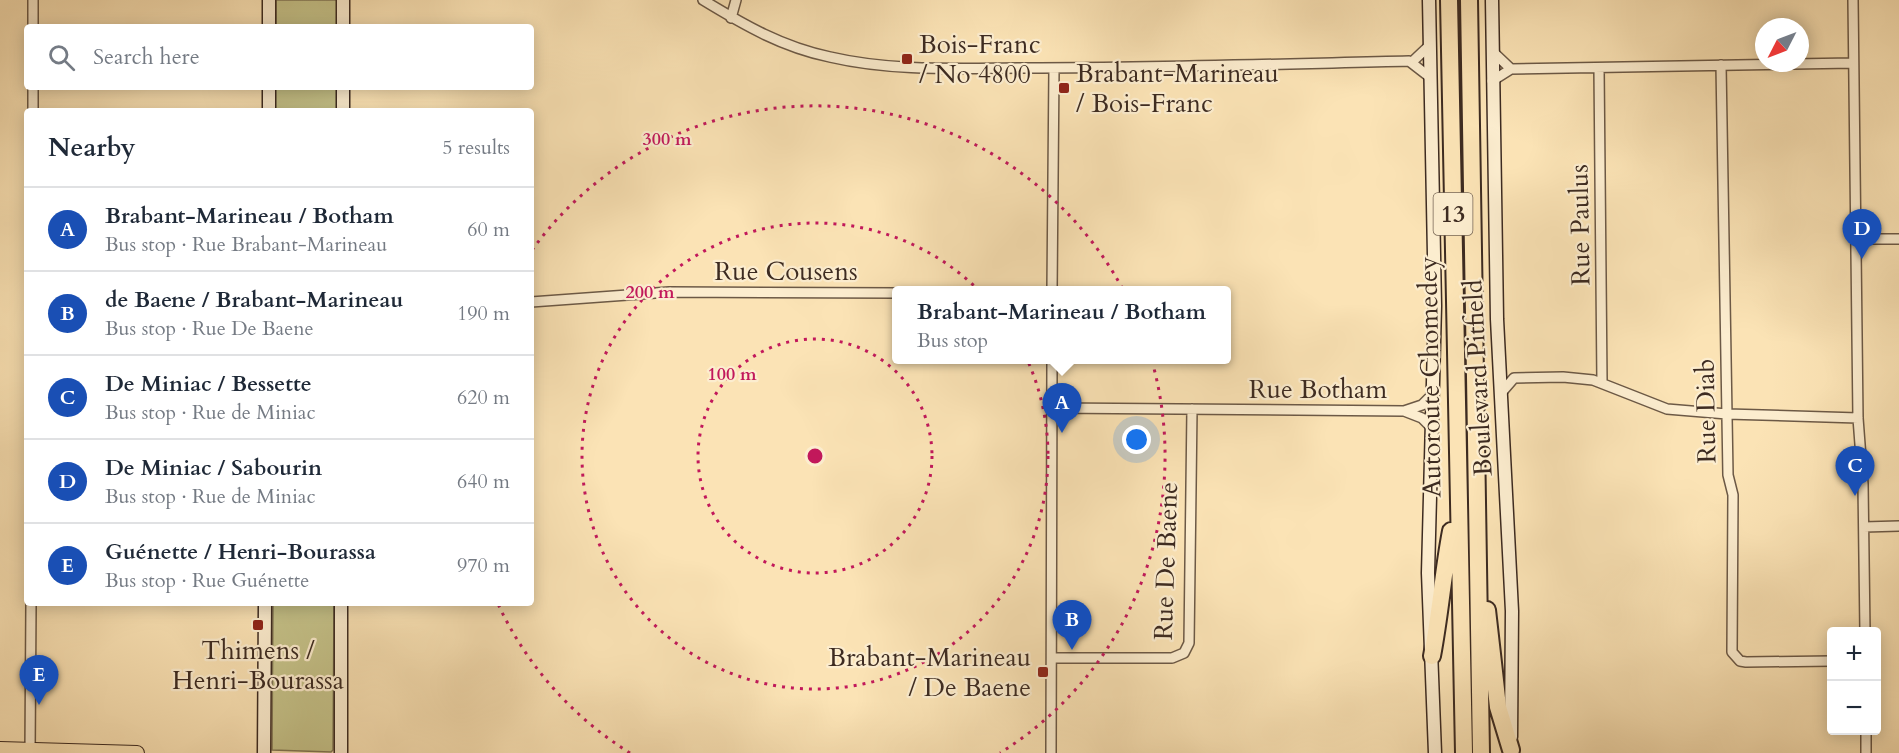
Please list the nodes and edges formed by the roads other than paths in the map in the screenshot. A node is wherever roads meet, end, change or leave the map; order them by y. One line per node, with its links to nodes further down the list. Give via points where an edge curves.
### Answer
1 (33, 0): 12 (street)
2 (269, 0): 13 (main road)
3 (343, 0): 14 (main road)
4 (703, 0): 11 (street)
5 (736, 0): 11 (street)
6 (1429, 0): 15 (main road, Boulevard Pitfield)
7 (1449, 0): 48 (highway, Autoroute Chomedey / 13)
8 (1468, 0): 51 (highway, Autoroute Chomedey / 13)
9 (1492, 0): 16 (main road, Boulevard Pitfield)
10 (1852, 0): 18 (street)
11 (731, 18): 20 (street, via 788,46 855,62 920,67)
12 (33, 24)
13 (269, 24)
14 (343, 24)
15 (1430, 45): 17 (street); 23 (main road, Boulevard Pitfield)
16 (1492, 51): 22 (street); 24 (main road, Boulevard Pitfield)
17 (1412, 62): 20 (street); 23 (street)
18 (1854, 63): 19 (street); 31 (street)
19 (1721, 65): 21 (street); 45 (street, Rue Diab)
20 (1054, 68): 33 (street)
21 (1599, 68): 22 (street); 39 (street, Rue Paulus)
22 (1511, 69): 24 (street)
23 (1431, 78): 40 (main road, Boulevard Pitfield)
24 (1492, 81): 36 (main road, Boulevard Pitfield)
25 (33, 90): 28 (street)
26 (269, 90): 29 (main road)
27 (343, 90): 30 (main road)
28 (33, 108)
29 (269, 108)
30 (343, 108)
31 (1856, 239): 32 (street); 46 (street)
32 (1899, 239)
33 (1052, 286)
34 (892, 293): 35 (street, Rue Cousens, via 669,292)
35 (534, 302)
36 (1499, 363): 38 (street); 41 (main road, Boulevard Pitfield)
37 (1052, 364): 42 (street)
38 (1514, 378): 39 (street, via 1563,377); 41 (street)
39 (1602, 382): 45 (street, via 1667,409)
40 (1434, 393): 44 (street, Rue Botham, via 1422,405); 47 (main road, Boulevard Pitfield)
41 (1501, 393): 62 (main road, Boulevard Pitfield, via 1512,611)
42 (1053, 408): 43 (street, Rue Botham); 57 (street)
43 (1192, 409): 44 (street, Rue Botham); 57 (street, Rue De Baene, via 1189,643 1184,653 1172,658)
44 (1404, 411): 47 (street, Rue Botham, via 1422,418)
45 (1727, 414): 46 (street); 58 (street, Rue Diab, via 1728,475 1733,495 1732,652 1746,662)
46 (1858, 418): 49 (street)
47 (1432, 428): 56 (main road, Boulevard Pitfield, via 1428,563)
48 (1458, 501): 56 (highway, via 1441,581); 68 (highway, Autoroute Chomedey / 13)
49 (1864, 526): 50 (street); 55 (street)
50 (1899, 526)
51 (1478, 547): 62 (highway, via 1495,658 1498,707); 69 (highway, Autoroute Chomedey / 13)
52 (31, 606): 61 (street)
53 (265, 606): 64 (main road)
54 (341, 606): 65 (main road)
55 (1865, 627)
56 (1432, 656): 67 (main road, Boulevard Pitfield)
57 (1052, 658): 66 (street)
58 (1827, 662)
59 (1866, 735): 70 (street)
60 (0, 749): 61 (main road)
61 (30, 751): 63 (main road)
62 (1511, 751)
63 (137, 753)
64 (264, 753)
65 (341, 753)
66 (1051, 753)
67 (1435, 753)
68 (1464, 753)
69 (1481, 753)
70 (1866, 753)

